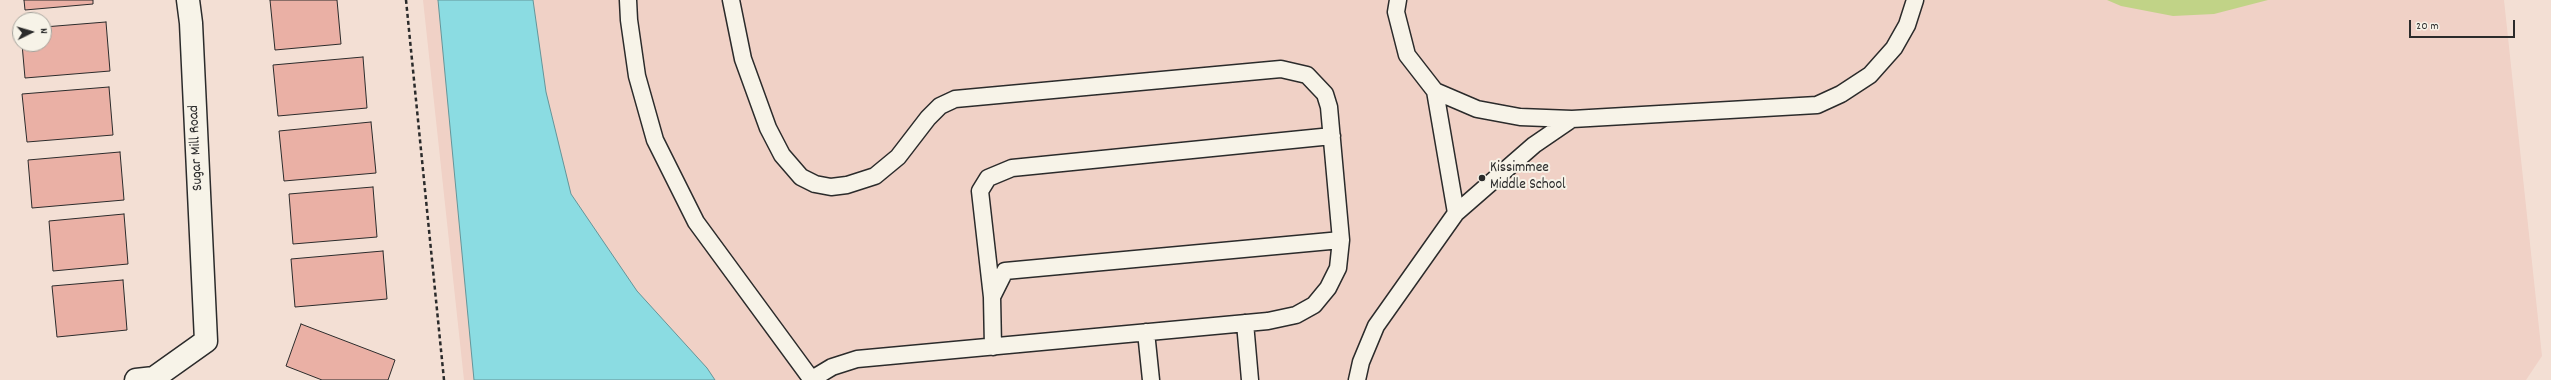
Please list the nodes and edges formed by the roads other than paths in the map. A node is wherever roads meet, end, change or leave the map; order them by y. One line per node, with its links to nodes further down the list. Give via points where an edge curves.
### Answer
1 (188, 0): 15 (street, Sugar Mill Road, via 206,341 154,378)
2 (628, 0): 16 (lane, via 637,76 655,140 696,222)
3 (731, 0): 8 (lane, via 743,59 768,128 782,155 801,177 815,184 831,187 847,185 875,176 898,157 940,106 955,99 973,97 1281,69 1307,75 1325,94 1330,107)
4 (1398, 0): 6 (lane, via 1396,12 1406,55)
5 (1915, 0): 7 (lane, via 1907,25 1894,48 1870,75 1841,94 1817,105)
6 (1434, 91): 7 (lane, via 1477,109 1520,117); 9 (lane)
7 (1572, 119): 9 (lane, via 1534,145)
8 (1332, 136): 10 (lane); 11 (lane, via 1012,168 988,178 980,191)
9 (1456, 213): 19 (lane, via 1376,326 1361,362)
10 (1341, 240): 11 (lane, via 1005,271); 12 (lane, via 1338,268 1328,288 1314,305 1296,315)
11 (992, 297): 14 (lane)
12 (1245, 323): 13 (lane); 18 (lane)
13 (1146, 332): 14 (lane); 17 (lane)
14 (993, 347): 16 (lane, via 856,359 832,367)
15 (136, 380)
16 (812, 380)
17 (1151, 380)
18 (1250, 380)
19 (1357, 380)

